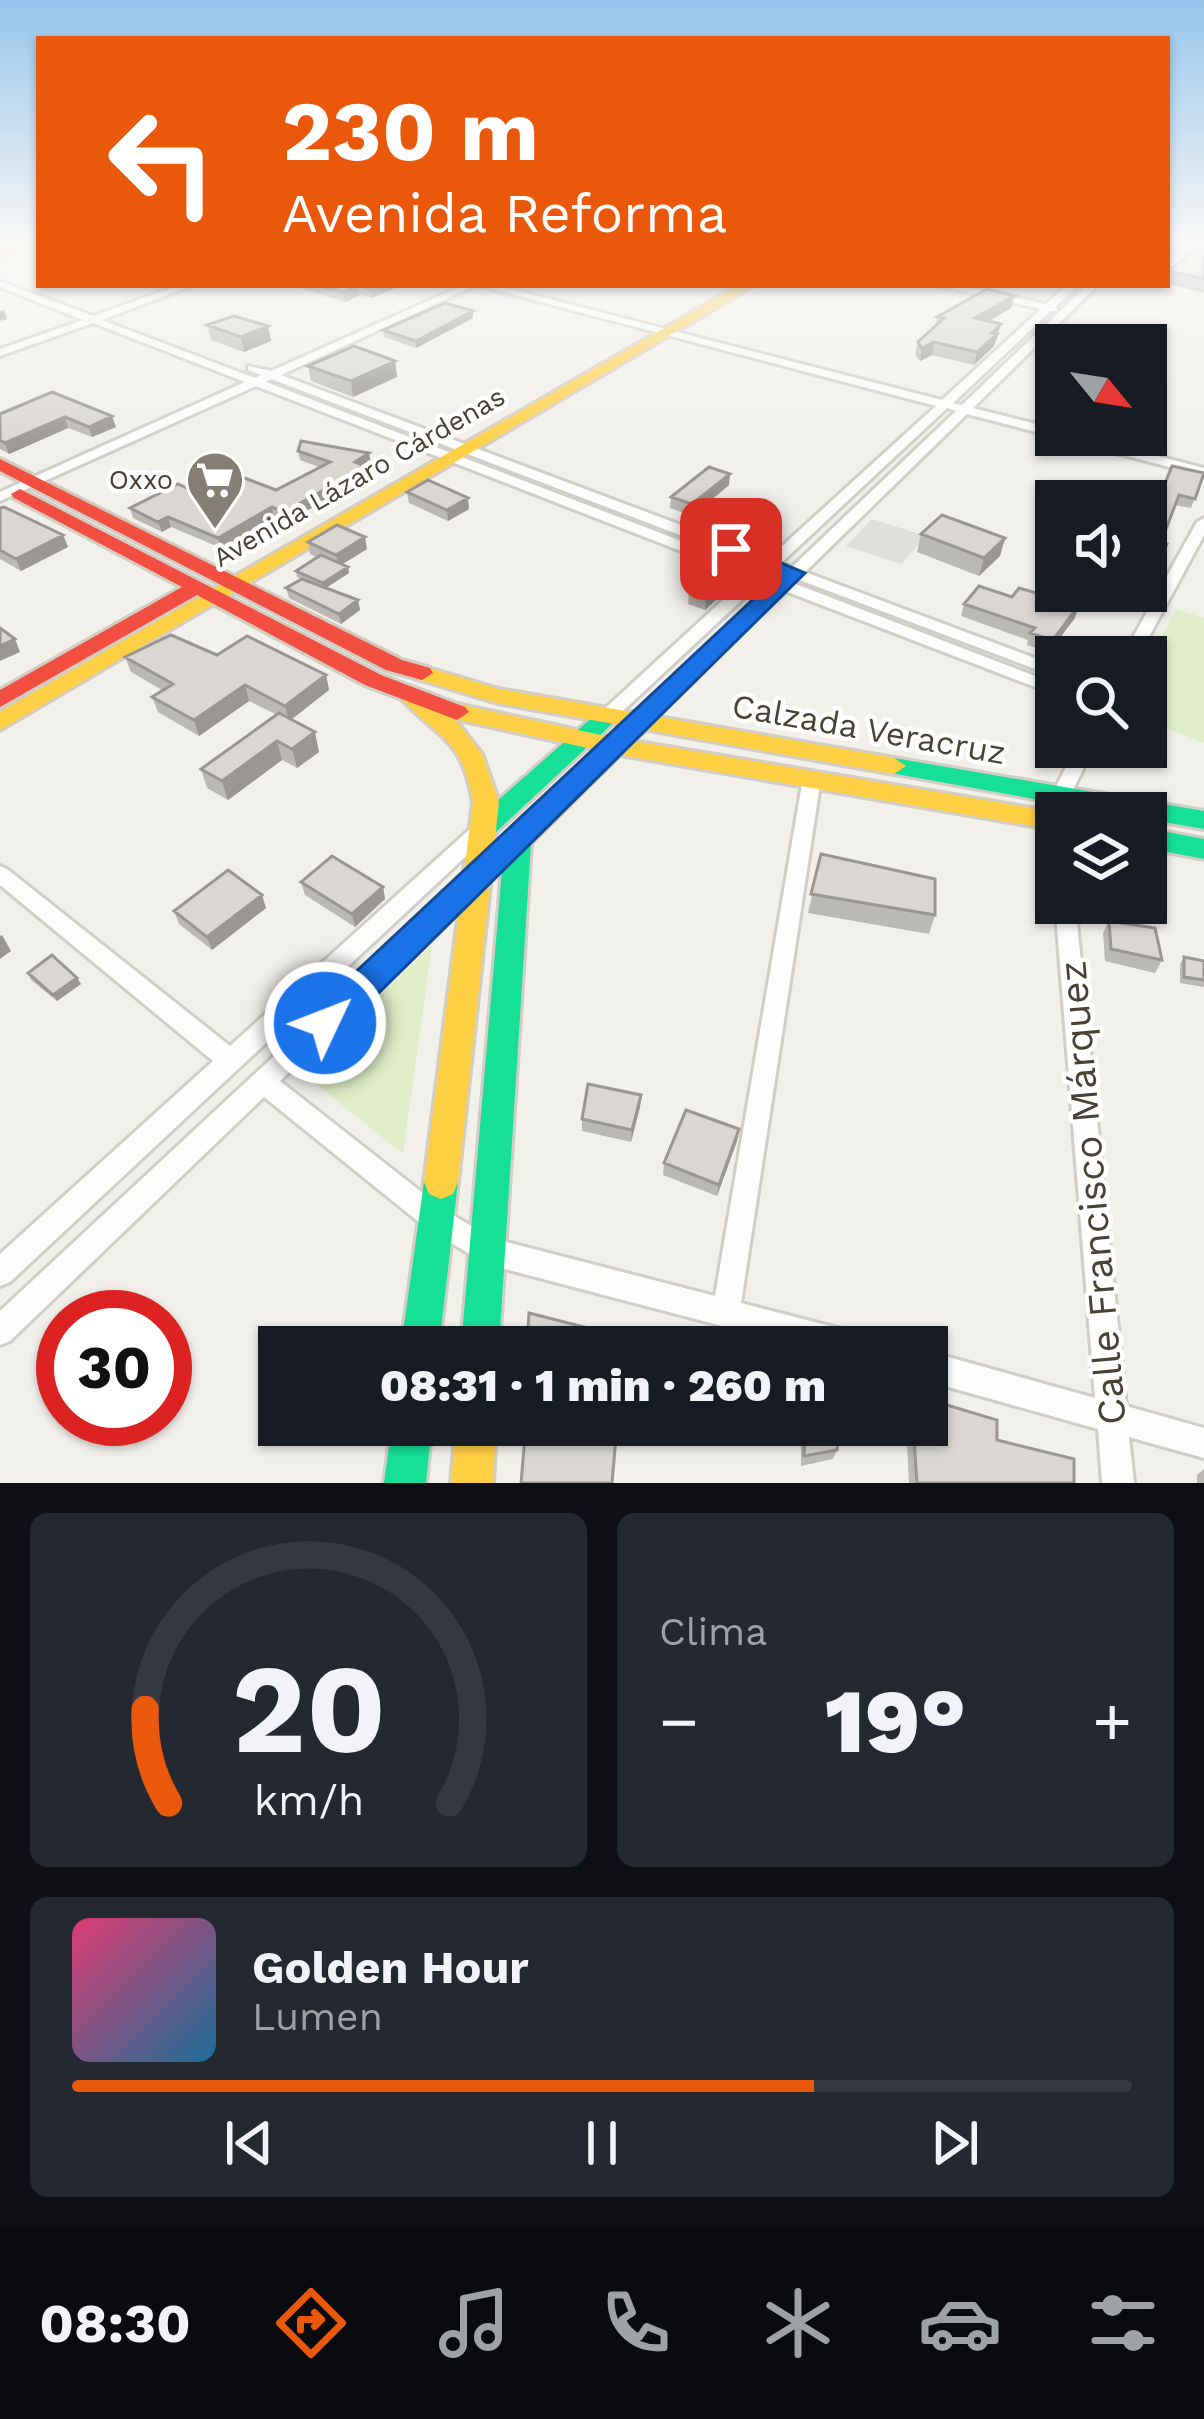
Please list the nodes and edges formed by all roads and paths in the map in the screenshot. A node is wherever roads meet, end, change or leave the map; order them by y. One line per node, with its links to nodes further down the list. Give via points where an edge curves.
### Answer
1 (86, 312): 13 (street)
2 (89, 312): 13 (street)
3 (102, 312): 13 (street)
4 (104, 312): 13 (street)
5 (392, 312): 18 (street)
6 (409, 312): 18 (street)
7 (596, 312): 14 (street)
8 (608, 312): 14 (street)
9 (685, 312): 14 (main road, Avenida Lázaro Cárdenas)
10 (694, 312): 14 (main road, Avenida Lázaro Cárdenas)
11 (1053, 312): 15 (street)
12 (1057, 312): 16 (street)
13 (95, 315): 17 (street); 18 (street)
14 (662, 328): 19 (street); 22 (main road, Avenida Lázaro Cárdenas)
15 (1013, 342): 16 (street); 19 (street)
16 (1032, 347): 19 (street)
17 (0, 349)
18 (259, 377): 22 (street); 27 (street)
19 (962, 404): 20 (street); 21 (street); 29 (street); 31 (street)
20 (1035, 419)
21 (1035, 427)
22 (450, 450): 29 (street); 30 (street); 32 (main road, Avenida Lázaro Cárdenas)
23 (1167, 452): 25 (street)
24 (1143, 456): 26 (street)
25 (1204, 462)
26 (1204, 472)
27 (9, 483): 32 (main road, Calzada Veracruz)
28 (1204, 522): 33 (street)
29 (775, 566): 30 (street); 31 (street)
30 (761, 577): 31 (street); 38 (street)
31 (789, 579): 34 (street); 35 (street); 40 (street)
32 (216, 586): 36 (main road, Calzada Veracruz); 37 (main road, Avenida Lázaro Cárdenas); 38 (main road, Calzada Veracruz, via 394,665); 39 (main road, Avenida Lázaro Cárdenas)
33 (1142, 636)
34 (1035, 665)
35 (1035, 681)
36 (399, 690): 41 (main road, Calzada Veracruz, via 463,714); 48 (main road, via 435,711 477,757 488,787)
37 (0, 700)
38 (604, 719): 40 (main road, Calzada Veracruz); 41 (main road)
39 (0, 722)
40 (639, 723): 42 (main road); 44 (main road, Calzada Veracruz)
41 (580, 740): 42 (main road, Calzada Veracruz); 48 (main road)
42 (615, 746): 43 (main road, Calzada Veracruz); 49 (main road)
43 (812, 778): 46 (main road, Calzada Veracruz); 60 (street)
44 (1043, 792)
45 (1167, 814): 47 (main road, Calzada Veracruz)
46 (1035, 817)
47 (1204, 820)
48 (487, 825): 53 (main road); 55 (street)
49 (518, 839): 53 (main road); 58 (main road)
50 (1167, 842): 51 (main road)
51 (1204, 849)
52 (0, 874): 55 (street)
53 (480, 876): 56 (street); 57 (main road)
54 (1068, 924): 66 (street, Calle Francisco Márquez)
55 (231, 1060): 59 (street)
56 (263, 1082): 57 (street); 64 (street)
57 (434, 1218): 58 (street); 61 (main road)
58 (486, 1250): 60 (street); 62 (main road)
59 (0, 1272)
60 (726, 1311): 63 (street)
61 (422, 1326)
62 (481, 1326)
63 (781, 1326)
64 (0, 1331)
65 (948, 1372): 66 (street)
66 (1112, 1417): 67 (street); 72 (street, Calle Francisco Márquez)
67 (1204, 1443)
68 (409, 1446): 70 (main road)
69 (475, 1446): 71 (main road)
70 (405, 1483)
71 (472, 1483)
72 (1118, 1483)

